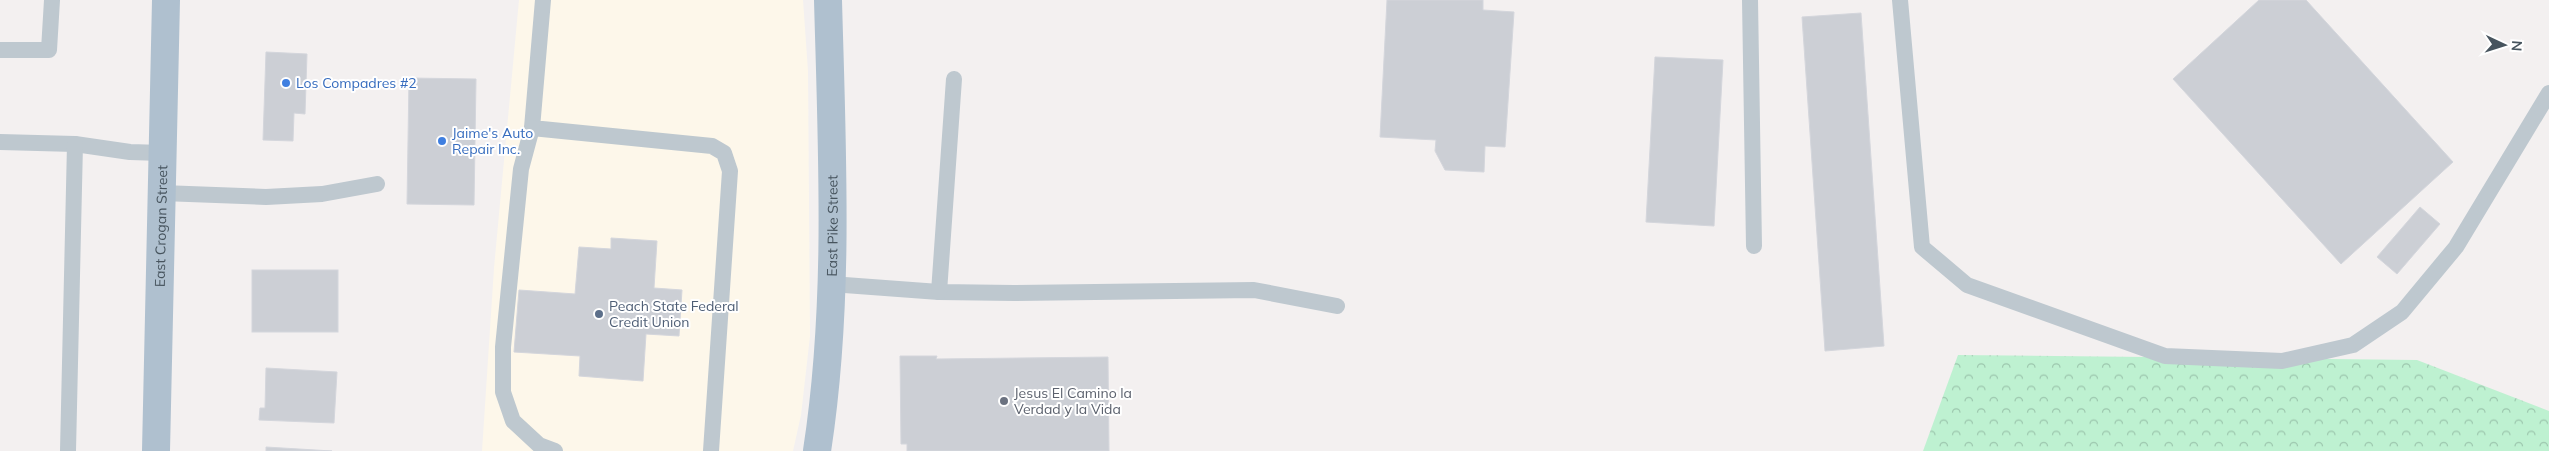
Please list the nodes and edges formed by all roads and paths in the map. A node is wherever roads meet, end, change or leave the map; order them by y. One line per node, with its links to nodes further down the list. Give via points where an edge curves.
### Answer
1 (52, 0): 7 (lane, via 48,50)
2 (166, 0): 13 (main road, East Crogan Street)
3 (543, 0): 10 (lane)
4 (828, 0): 17 (main road, East Pike Street)
5 (1750, 0): 16 (lane)
6 (1900, 0): 9 (lane, via 1922,247 1967,285 2165,356 2282,361 2353,344 2402,312 2456,247)
7 (0, 50)
8 (954, 79): 18 (lane)
9 (2549, 93)
10 (532, 128): 22 (lane, via 520,178 502,347 503,392 513,421 539,445); 23 (lane, via 712,146 724,154 730,170)
11 (0, 142): 12 (lane)
12 (75, 144): 13 (lane); 20 (lane)
13 (162, 153): 15 (main road, East Crogan Street)
14 (377, 184): 15 (lane, via 322,194 266,197)
15 (162, 193): 21 (main road, East Crogan Street)
16 (1754, 246)
17 (832, 284): 18 (lane); 24 (main road, East Pike Street, via 824,407)
18 (939, 292): 19 (lane, via 1254,290)
19 (1337, 306)
20 (68, 451)
21 (156, 451)
22 (555, 451)
23 (711, 451)
24 (817, 451)

